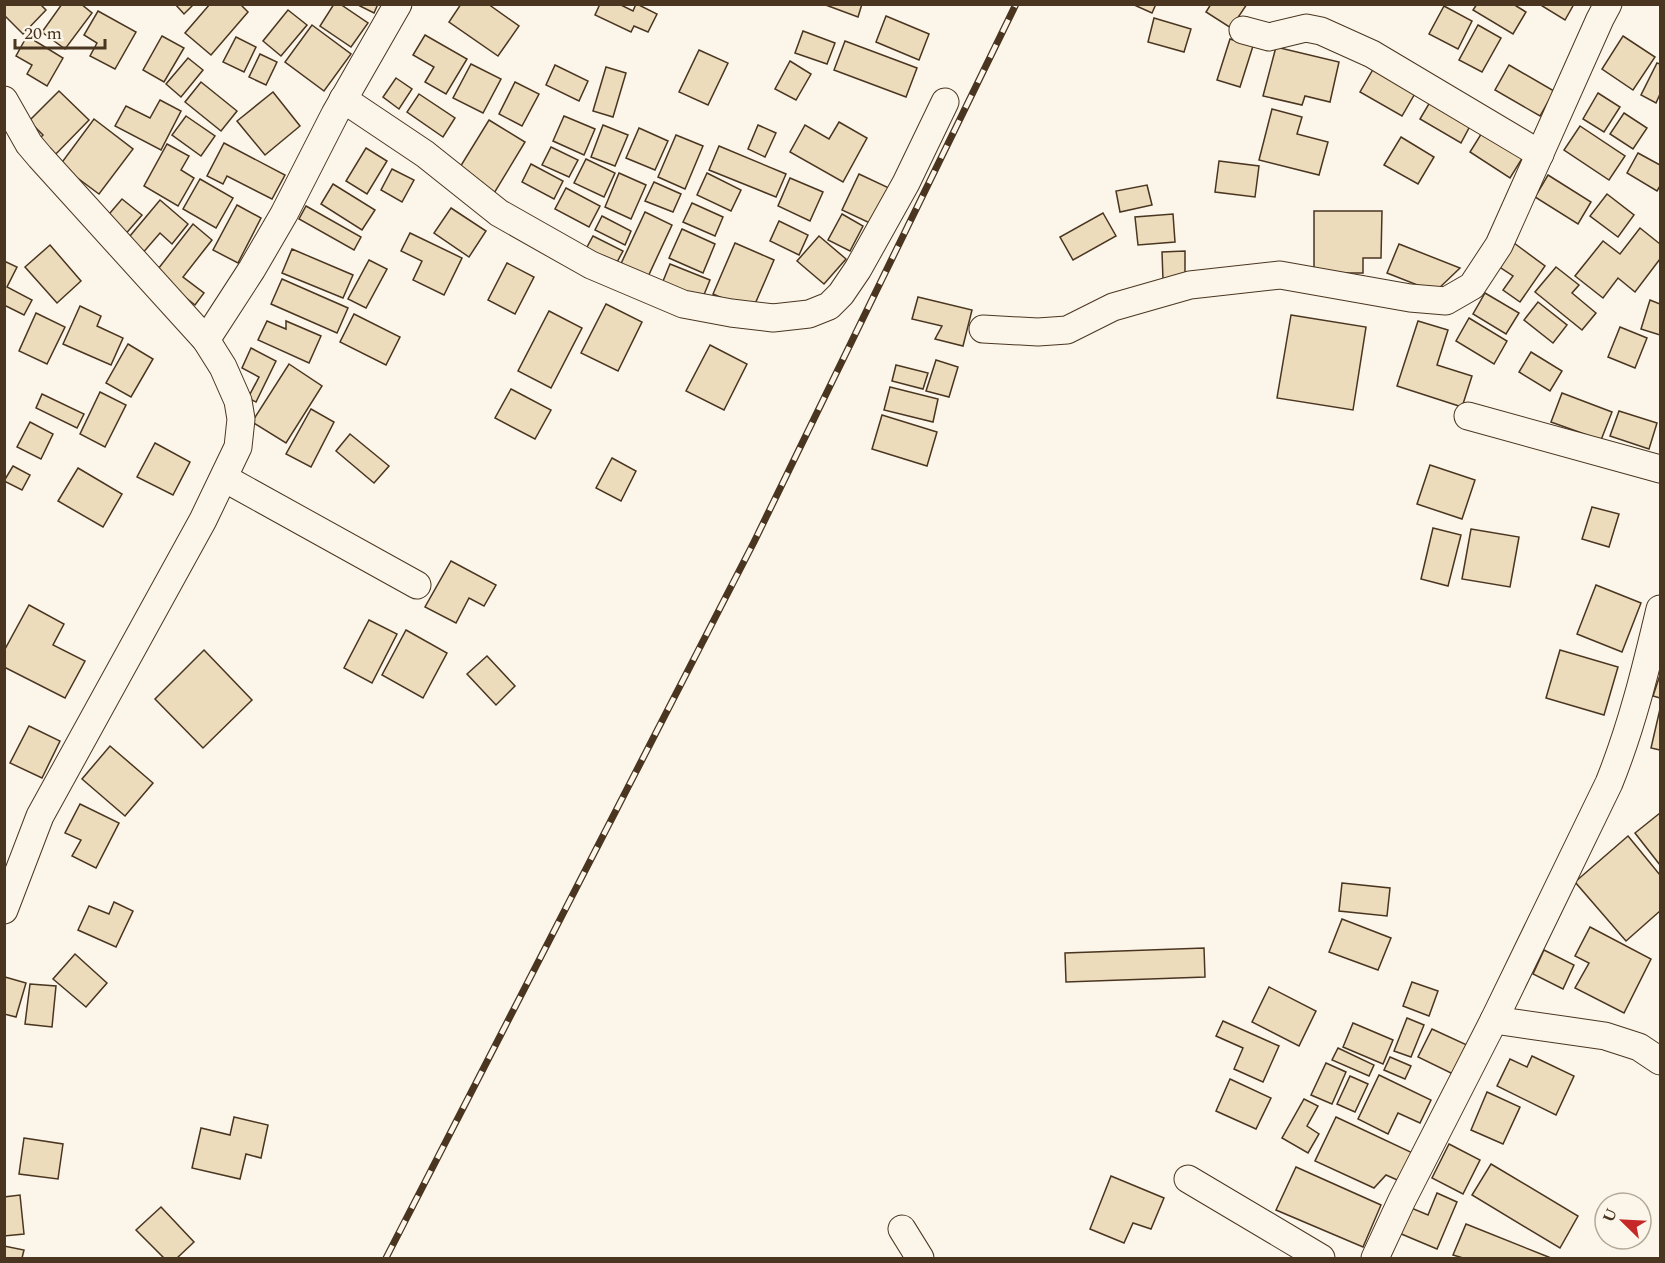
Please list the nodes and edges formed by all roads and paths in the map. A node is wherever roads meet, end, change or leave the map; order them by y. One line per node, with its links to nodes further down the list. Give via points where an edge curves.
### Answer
1 (398, 4): 4 (street)
2 (1608, 4): 7 (street)
3 (1243, 30): 7 (street, via 1269,37 1306,28 1321,31 1372,54)
4 (344, 99): 6 (street, via 425,154 499,213 591,265 683,304 772,318 809,314 829,306 841,294 906,183); 9 (street, via 284,214)
5 (4, 100): 9 (street, via 29,144)
6 (945, 102)
7 (1540, 154): 8 (street, via 1499,245 1472,286 1446,301 1280,275 1190,285 1113,307 1067,330)
8 (983, 329)
9 (206, 340): 12 (street, via 223,367 238,401 241,419 238,447)
10 (1468, 416): 11 (street)
11 (1660, 469)
12 (224, 477): 13 (street); 15 (street, via 40,816)
13 (417, 585)
14 (1660, 609): 16 (street, via 1624,746)
15 (4, 910)
16 (1494, 1020): 17 (street, via 1605,1036 1639,1047); 22 (street)
17 (1660, 1061)
18 (1188, 1179): 21 (street)
19 (902, 1229): 20 (street)
20 (920, 1258)
21 (1321, 1258)
22 (1375, 1258)

